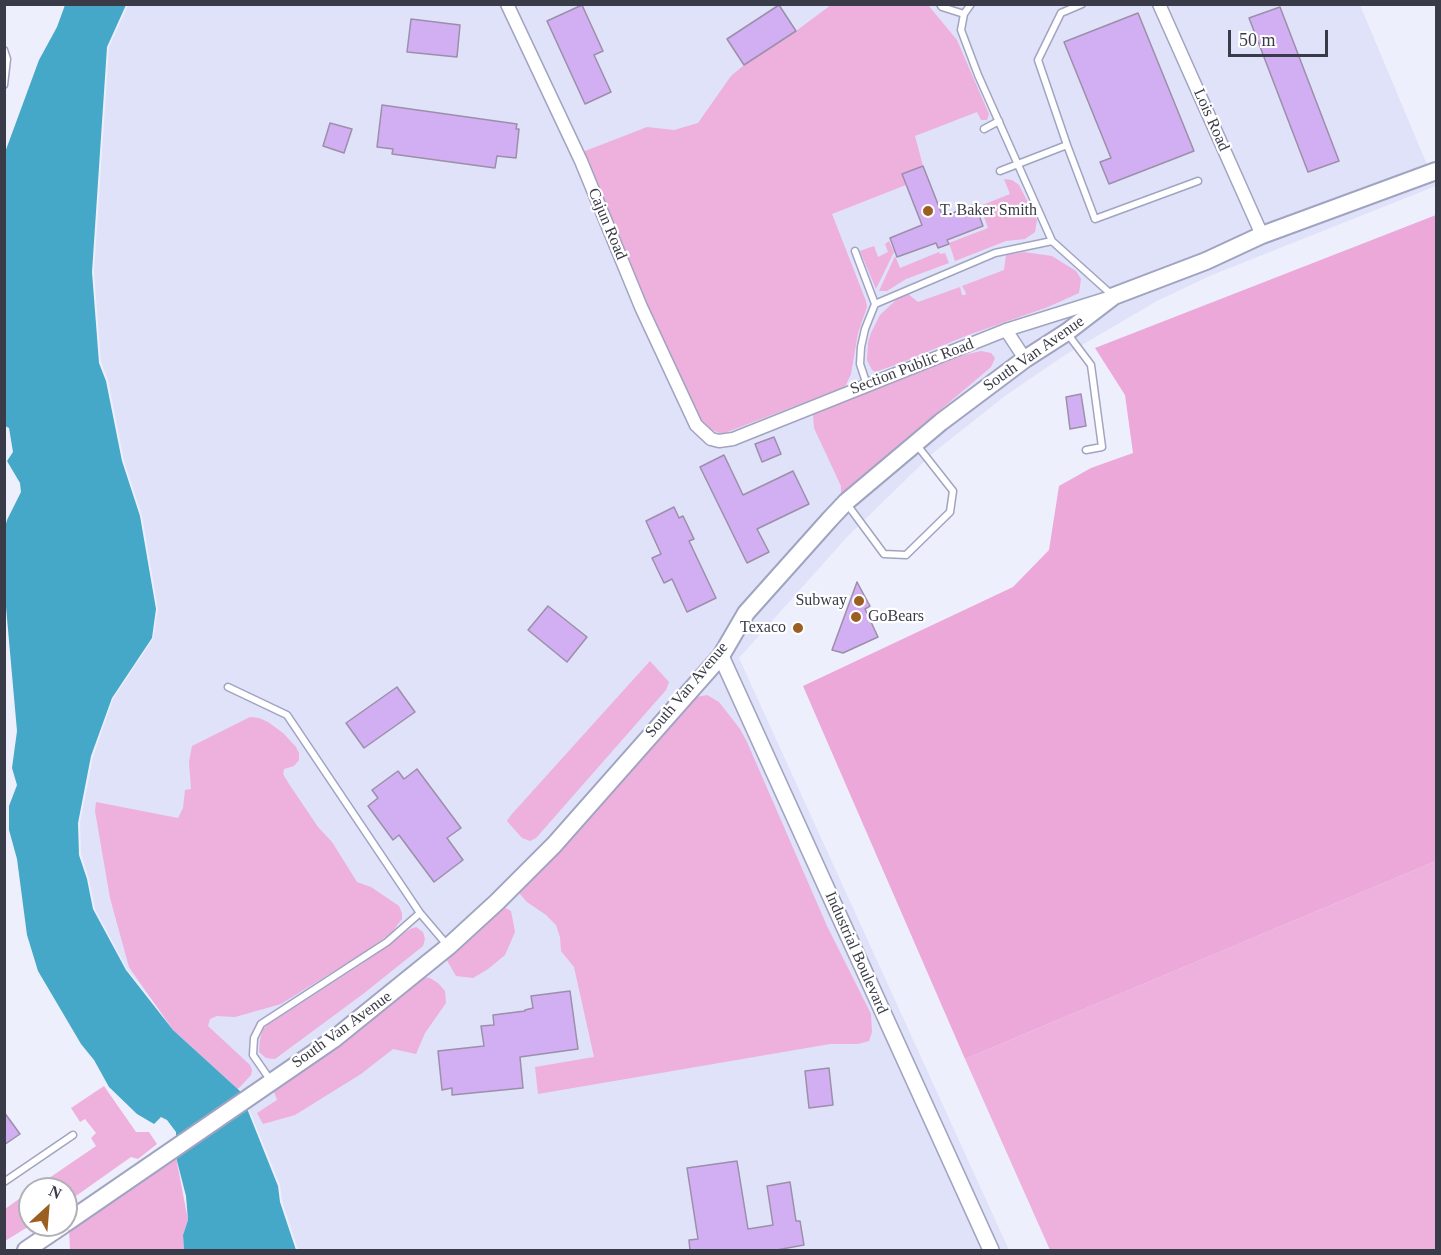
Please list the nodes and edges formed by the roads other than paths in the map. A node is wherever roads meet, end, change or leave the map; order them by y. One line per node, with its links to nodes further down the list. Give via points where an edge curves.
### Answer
1 (507, 4): 25 (street, Cajun Road, via 581,161 641,307 696,425)
2 (940, 4): 6 (lane)
3 (971, 4): 6 (lane)
4 (1082, 4): 11 (lane, via 1061,13 1038,60)
5 (1159, 4): 16 (street, Lois Road)
6 (964, 14): 9 (lane, via 961,30)
7 (4, 50): 8 (lane)
8 (4, 85)
9 (999, 121): 10 (lane); 12 (lane)
10 (984, 129)
11 (1067, 145): 12 (lane); 15 (lane, via 1095,219)
12 (1018, 164): 13 (lane); 17 (lane)
13 (1000, 171)
14 (1437, 171): 16 (main road, South Van Avenue)
15 (1198, 181)
16 (1262, 236): 19 (main road, South Van Avenue)
17 (1052, 241): 19 (lane); 20 (lane, via 995,253)
18 (855, 251): 20 (lane)
19 (1114, 296): 21 (street, Section Public Road); 22 (main road, South Van Avenue)
20 (875, 304): 24 (lane, via 861,346 860,364)
21 (1006, 330): 23 (street); 24 (street, Section Public Road)
22 (1067, 332): 23 (main road, South Van Avenue); 27 (lane, via 1091,365 1102,447)
23 (1025, 359): 26 (main road, South Van Avenue)
24 (867, 385): 25 (street, Section Public Road, via 733,439)
25 (711, 439)
26 (916, 443): 28 (main road, South Van Avenue); 28 (lane, via 954,491 950,512 906,555 884,554)
27 (1086, 450)
28 (846, 502): 29 (main road, South Van Avenue, via 746,613)
29 (721, 656): 32 (main road, South Van Avenue, via 554,846); 39 (street, Industrial Boulevard)
30 (228, 687): 31 (lane, via 287,715)
31 (420, 913): 32 (lane); 33 (lane, via 387,942 261,1024 254,1038 253,1055)
32 (449, 946): 33 (main road, South Van Avenue, via 334,1039)
33 (271, 1081): 36 (main road, South Van Avenue)
34 (73, 1135): 35 (lane)
35 (4, 1182)
36 (78, 1214)
37 (46, 1237): 38 (main road, South Van Avenue)
38 (26, 1251)
39 (991, 1251)

